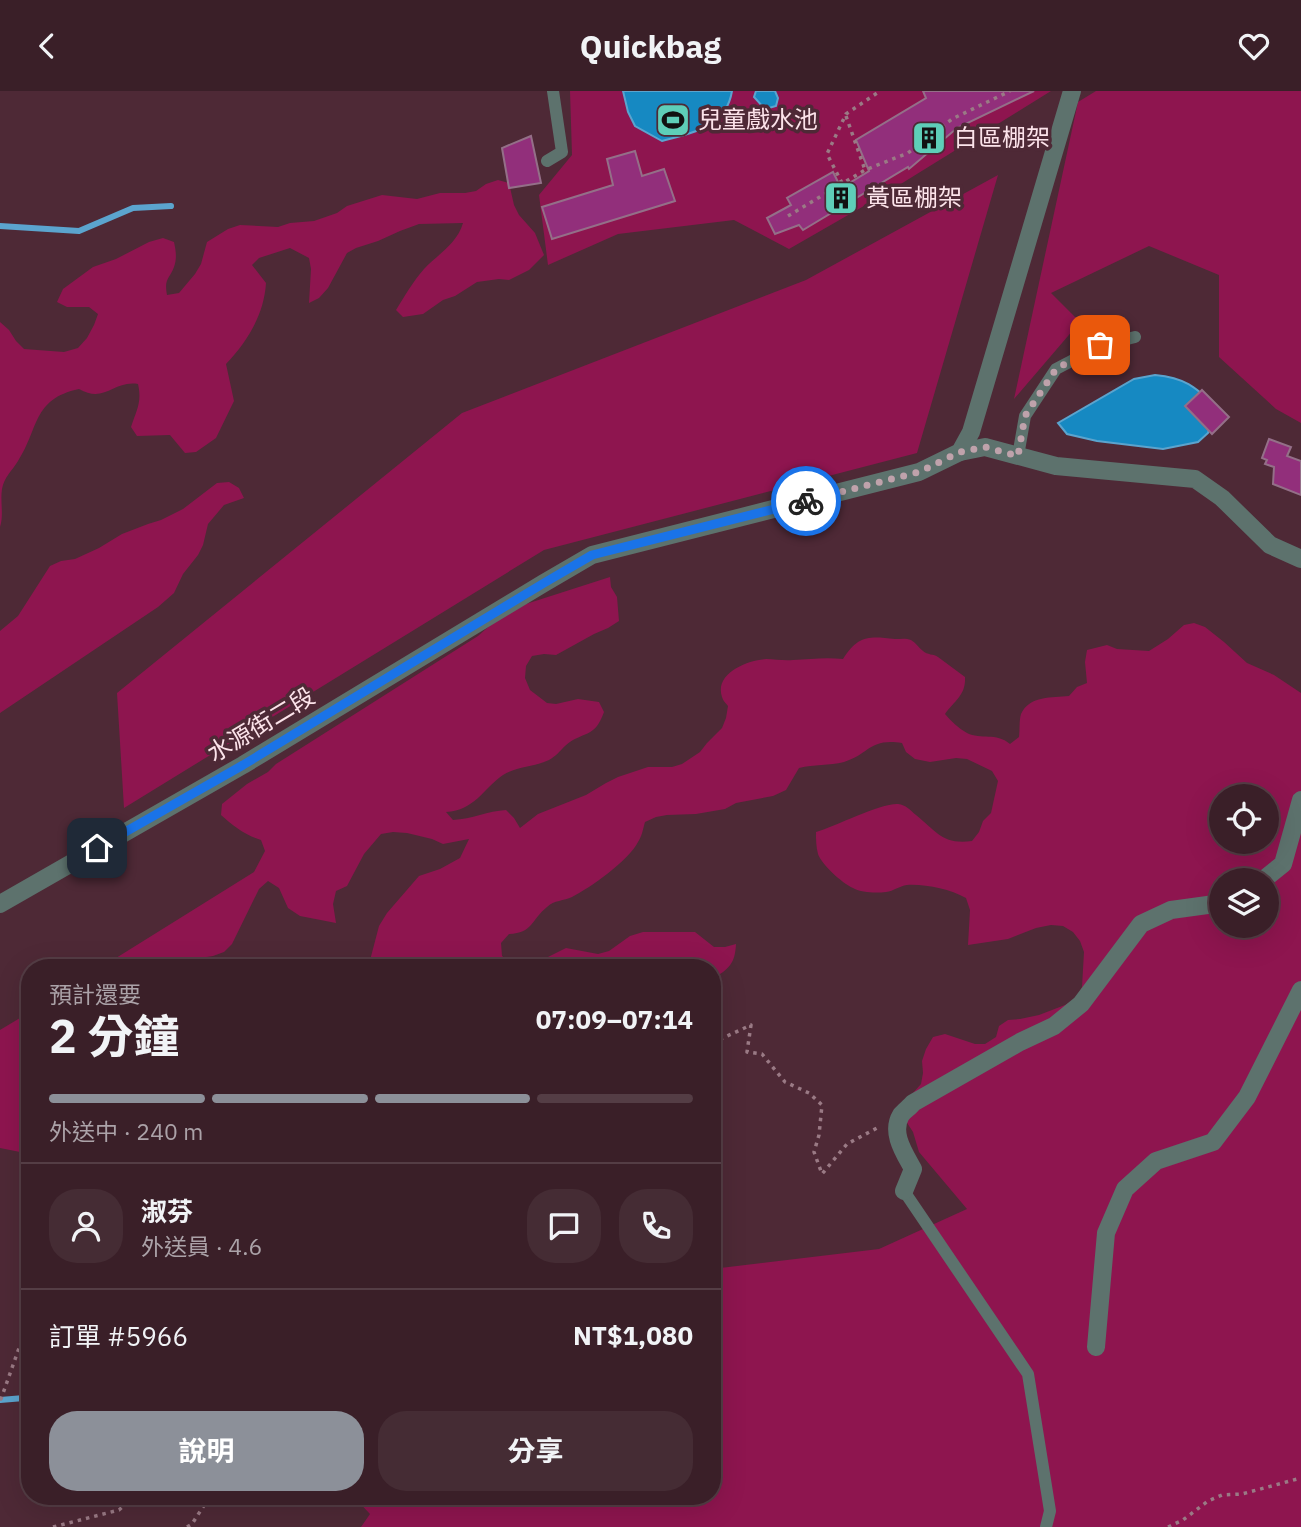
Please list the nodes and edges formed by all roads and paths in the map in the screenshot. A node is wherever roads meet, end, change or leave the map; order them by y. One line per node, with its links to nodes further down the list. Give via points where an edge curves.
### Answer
1 (553, 91): 6 (lane, via 562,152)
2 (880, 91): 5 (path)
3 (1010, 91): 7 (path, via 952,119 908,153)
4 (1072, 91): 11 (street, via 971,432)
5 (846, 114): 7 (path); 8 (path, via 827,154)
6 (547, 161)
7 (865, 170): 8 (path)
8 (842, 183): 9 (path)
9 (788, 216)
10 (1135, 337): 12 (lane, via 1100,345 1056,369 1025,416)
11 (960, 452): 12 (street, via 985,447); 16 (street, 水源街二段, via 919,472 592,555 243,765)
12 (1018, 456): 13 (street, via 1056,466 1195,479 1222,498 1270,545)
13 (1301, 559)
14 (1301, 800): 15 (street)
15 (1278, 868)
16 (0, 904)
17 (1209, 905): 20 (street, via 1171,910 1140,924 1081,1004 1054,1026 914,1103)
18 (1301, 990): 23 (street, via 1247,1097 1213,1142 1156,1161 1125,1189 1106,1233)
19 (721, 1038): 20 (path, via 751,1025 747,1052 762,1054 785,1082 822,1105 814,1152 822,1174 847,1144 884,1124)
20 (898, 1125): 21 (street, via 897,1133 913,1169)
21 (904, 1191): 30 (lane, via 1028,1374 1050,1511)
22 (21, 1342): 24 (path)
23 (1096, 1347)
24 (0, 1399)
25 (1301, 1478): 31 (path, via 1222,1495)
26 (125, 1505): 28 (path)
27 (204, 1505): 29 (path)
28 (53, 1527)
29 (187, 1527)
30 (1046, 1527)
31 (1168, 1527)

